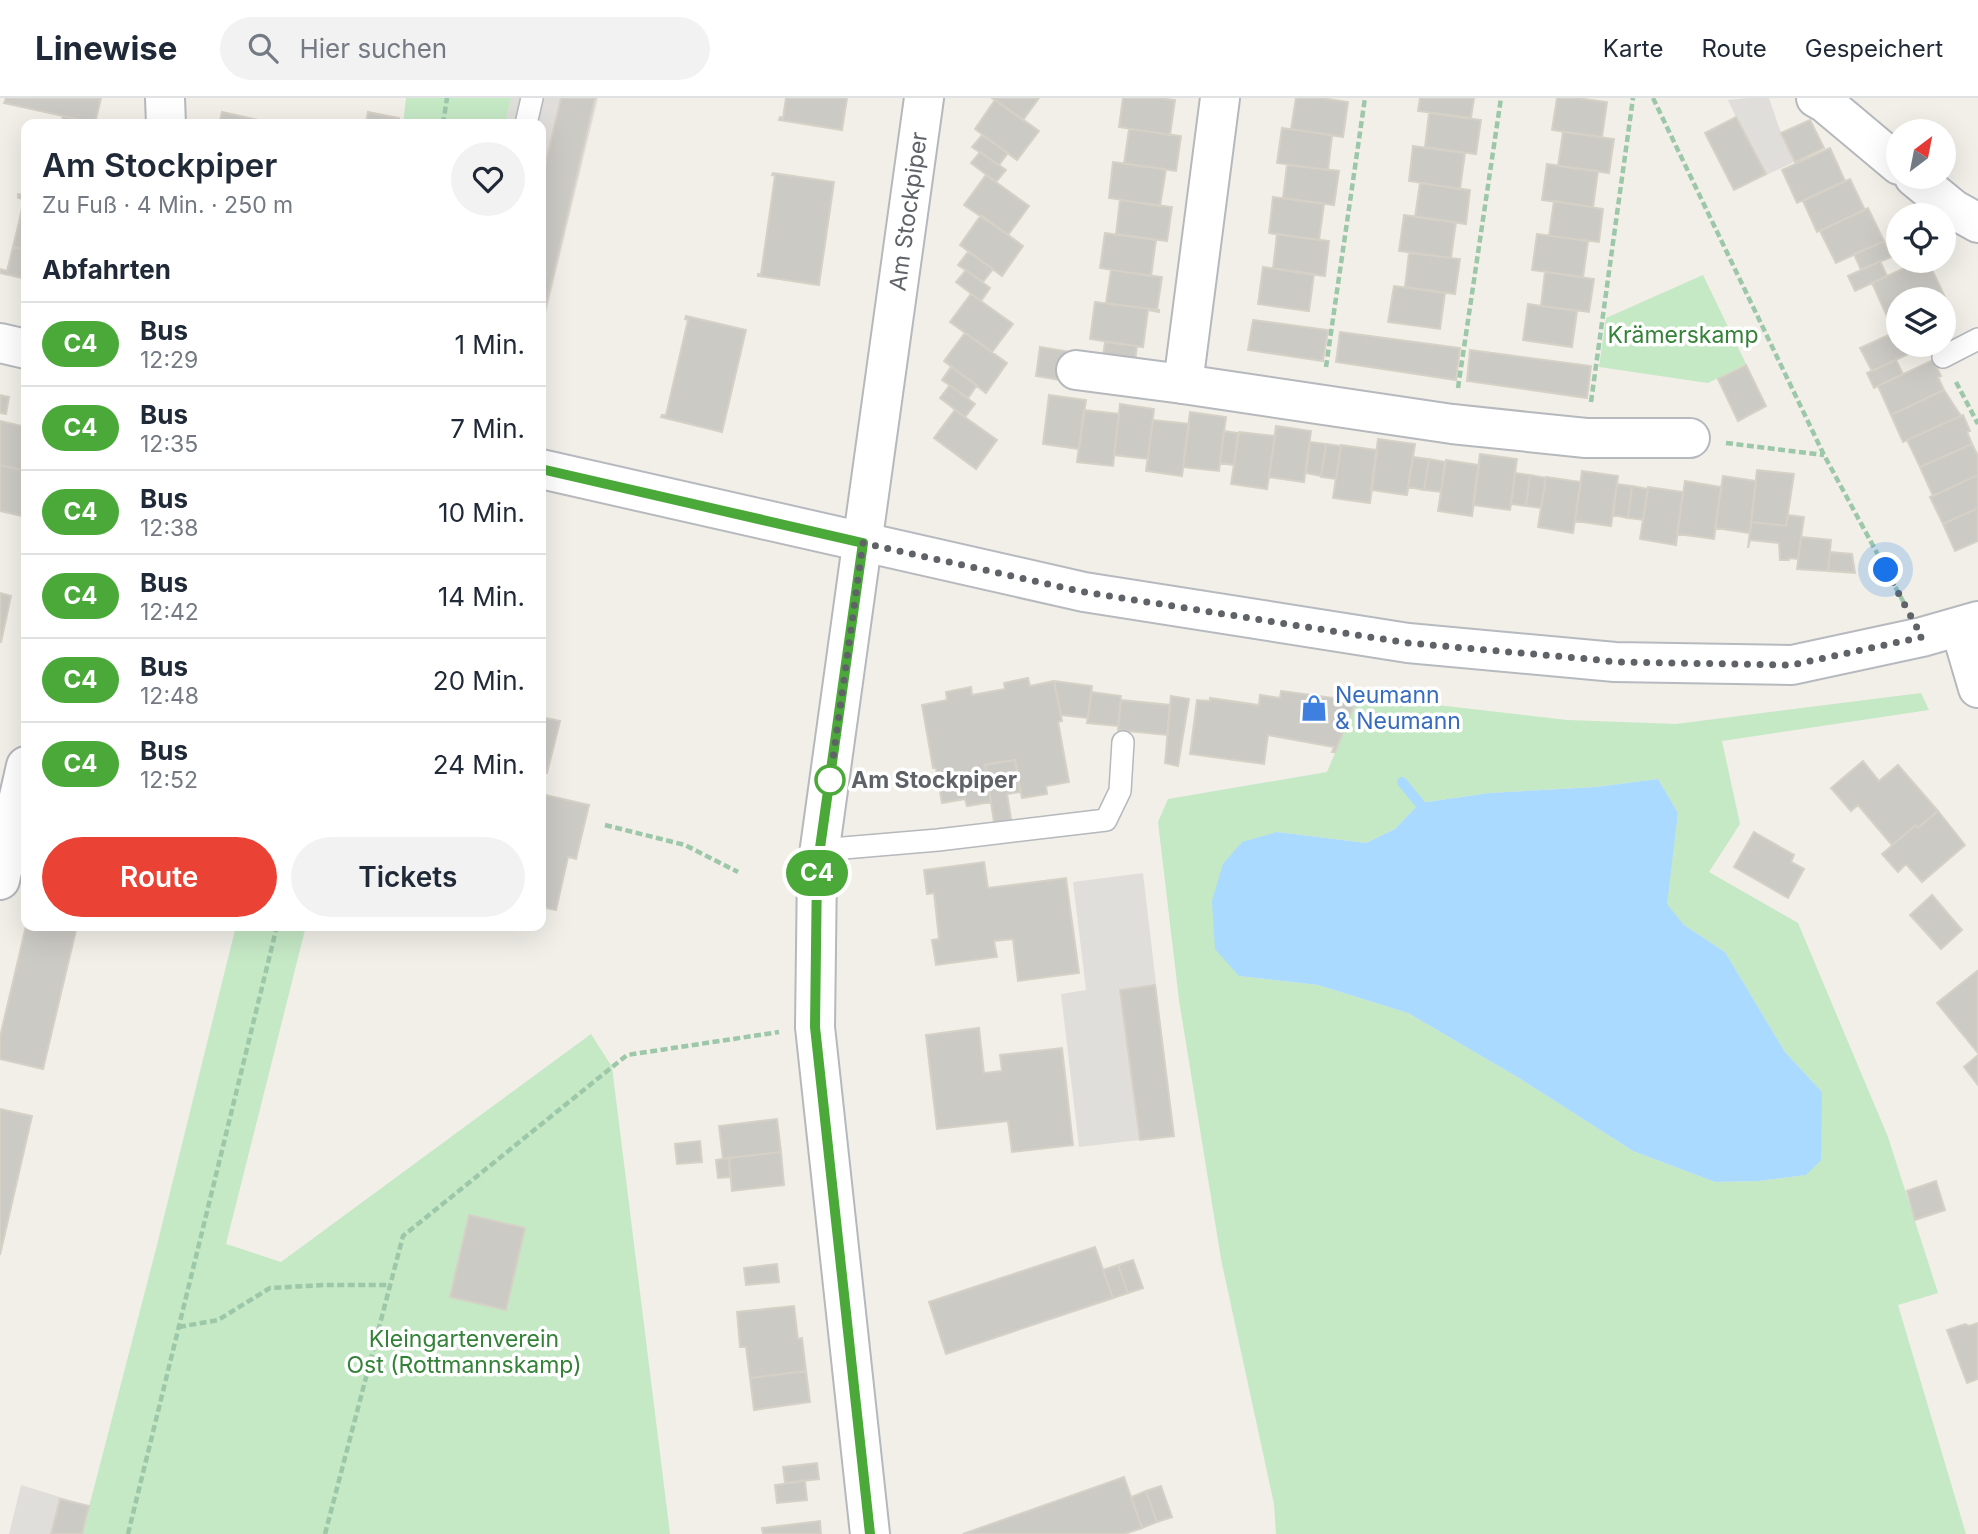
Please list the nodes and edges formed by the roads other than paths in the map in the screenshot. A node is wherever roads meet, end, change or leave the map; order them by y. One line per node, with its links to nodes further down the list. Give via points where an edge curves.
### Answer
1 (165, 98): 6 (street)
2 (532, 98): 7 (lane)
3 (924, 98): 19 (street, Am Stockpiper)
4 (1220, 98): 16 (street)
5 (1816, 98): 8 (street)
6 (166, 119)
7 (527, 119)
8 (1886, 154)
9 (1929, 189): 10 (street)
10 (1978, 223)
11 (1978, 339): 14 (lane)
12 (0, 343): 13 (street)
13 (21, 348)
14 (1956, 350)
15 (1076, 370): 16 (street)
16 (1183, 384): 17 (street, via 1452,424 1586,438)
17 (1690, 438)
18 (546, 470): 19 (street)
19 (863, 543): 20 (street, via 1084,592 1408,643 1601,660 1792,665); 24 (street, Am Stockpiper)
20 (1969, 624): 21 (street)
21 (1978, 688)
22 (1123, 742): 24 (lane, via 1120,791 1106,820)
23 (21, 787): 25 (street)
24 (820, 850): 26 (street, Am Stockpiper, via 815,1027)
25 (0, 880)
26 (870, 1534)

